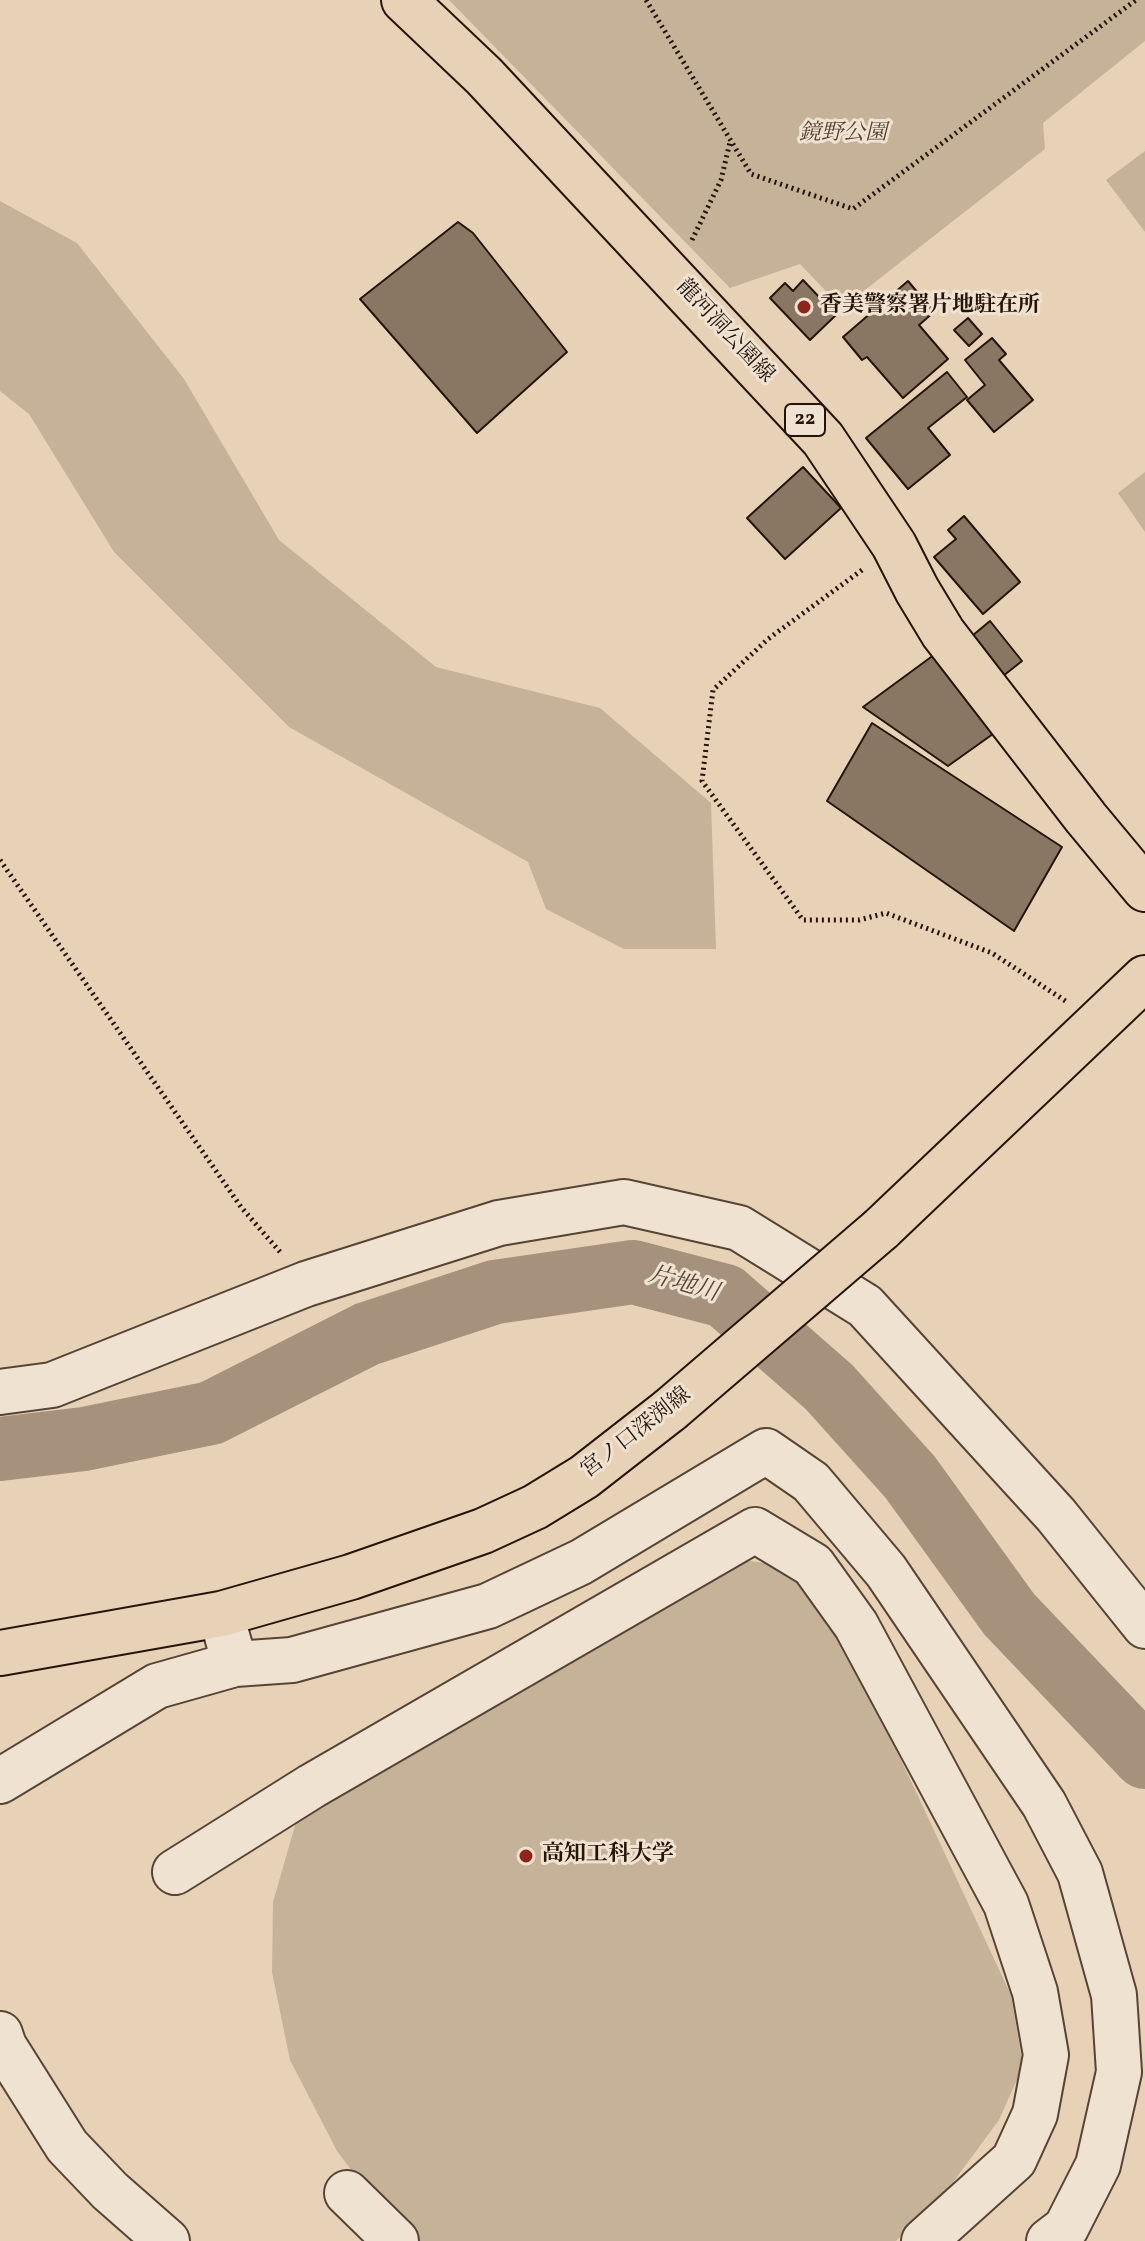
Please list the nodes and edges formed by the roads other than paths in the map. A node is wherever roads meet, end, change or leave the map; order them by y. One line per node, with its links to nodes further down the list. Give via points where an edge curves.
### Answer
1 (404, 0): 2 (main road, 龍河洞公園線 / 22, via 484,76 823,439 894,545 943,633)
2 (1145, 889)
3 (1145, 978): 5 (main road, 宮ノ口深渕線, bridge, via 881,1229 584,1477 483,1531)
4 (0, 1392): 6 (street, via 52,1385 306,1284 499,1223 624,1202 739,1228 865,1306 1056,1515)
5 (221, 1614): 7 (main road, 宮ノ口深渕線); 8 (street)
6 (1145, 1626)
7 (0, 1653)
8 (235, 1664): 9 (street, via 157,1686); 16 (street, via 292,1660 488,1606 581,1562 766,1451 811,1482 886,1571 1044,1804 1080,1873 1114,1995 1119,2072 1098,2165 1066,2228)
9 (0, 1781)
10 (175, 1872): 15 (street, via 312,1786 755,1530 813,1565 856,1625 1006,1904 1035,1992 1046,2055 1035,2114 1014,2160)
11 (0, 2034): 13 (street, via 67,2146)
12 (347, 2193): 14 (street)
13 (167, 2241)
14 (396, 2241)
15 (924, 2241)
16 (1049, 2241)

